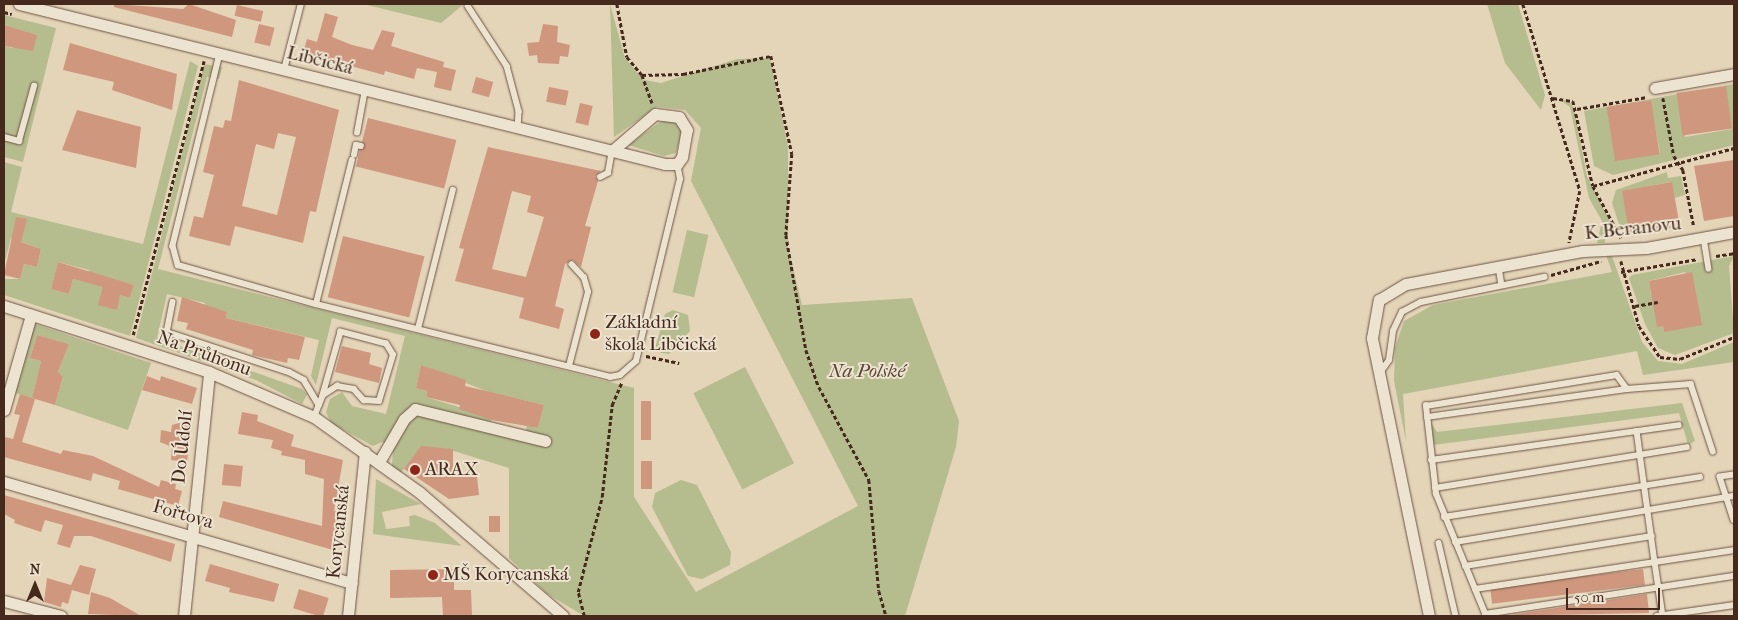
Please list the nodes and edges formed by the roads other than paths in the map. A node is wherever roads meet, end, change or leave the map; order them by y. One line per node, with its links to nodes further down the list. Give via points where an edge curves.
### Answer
1 (18, 4): 4 (street, Libčická)
2 (301, 4): 5 (lane)
3 (468, 6): 10 (lane, via 507,66 519,112)
4 (220, 54): 5 (street, Libčická); 26 (lane, via 174,256 185,270)
5 (284, 70): 9 (street, Libčická)
6 (1734, 74): 8 (street)
7 (34, 86): 12 (lane, via 19,141)
8 (1658, 87)
9 (365, 90): 10 (street, Libčická); 11 (lane)
10 (518, 128): 14 (street, Libčická)
11 (358, 133)
12 (4, 137)
13 (361, 146): 26 (lane, via 356,145)
14 (612, 151): 15 (street, Libčická); 15 (street, via 655,114 679,116 687,130 686,150); 16 (lane, via 608,173)
15 (677, 164): 30 (lane, via 680,178 638,354 620,375)
16 (600, 177)
17 (454, 190): 29 (lane)
18 (1734, 232): 19 (street, K Beranovu)
19 (1704, 238): 21 (street, K Beranovu); 22 (lane)
20 (572, 265): 30 (lane, via 584,278 588,292)
21 (1500, 267): 24 (lane); 32 (street, K Beranovu, via 1406,284 1379,300 1371,325)
22 (1709, 269)
23 (1544, 276): 24 (lane)
24 (1502, 285): 32 (lane, via 1421,302 1402,312 1393,331 1389,360)
25 (173, 302): 35 (lane, via 167,332 289,372 304,380)
26 (316, 304): 29 (lane)
27 (4, 306): 28 (street, Na Průhonu)
28 (31, 315): 31 (street, Na Průhonu); 36 (street)
29 (418, 329): 30 (lane)
30 (569, 366)
31 (209, 372): 37 (street, Na Průhonu); 58 (street, Do Údolí)
32 (1379, 374): 76 (street, K Beranovu)
33 (1626, 389): 38 (lane); 38 (lane, via 1617,375 1426,406); 43 (lane, via 1691,384)
34 (323, 395): 34 (lane, via 337,386 354,389 364,400 379,400 393,355 386,344 342,332); 35 (lane)
35 (319, 405): 37 (lane)
36 (4, 410)
37 (314, 417): 44 (street, Na Průhonu)
38 (1427, 417): 46 (lane)
39 (1679, 425): 40 (lane)
40 (1637, 431): 45 (lane); 46 (lane)
41 (545, 441): 47 (street, via 415,409 404,419)
42 (1687, 447): 45 (lane)
43 (1713, 451)
44 (365, 452): 47 (street, Na Průhonu); 66 (street, Korycanská)
45 (1640, 455): 51 (lane); 52 (lane)
46 (1431, 460): 52 (lane)
47 (379, 462): 75 (street, Na Průhonu)
48 (1734, 475): 54 (lane, via 1720,477)
49 (1700, 477): 51 (lane)
50 (4, 482): 58 (street, Fořtova)
51 (1644, 486): 55 (lane); 56 (lane)
52 (1435, 488): 56 (lane)
53 (1734, 496): 54 (lane)
54 (1726, 498): 55 (lane); 57 (lane)
55 (1648, 512): 59 (lane); 61 (lane)
56 (1444, 517): 61 (lane)
57 (1734, 520)
58 (190, 535): 66 (street, Fořtova); 73 (street, Do Údolí)
59 (1652, 536): 63 (lane); 64 (lane)
60 (1439, 542): 77 (lane)
61 (1455, 542): 64 (lane)
62 (1734, 550): 63 (lane)
63 (1655, 562): 67 (lane); 68 (lane)
64 (1465, 566): 68 (lane)
65 (1734, 576): 67 (lane)
66 (352, 582): 74 (street, Korycanská)
67 (1659, 588): 71 (lane); 78 (lane)
68 (1475, 589): 71 (lane)
69 (4, 600): 72 (street)
70 (1734, 605): 78 (lane)
71 (1485, 615)
72 (61, 616)
73 (184, 616)
74 (348, 616)
75 (563, 616)
76 (1429, 616)
77 (1456, 616)
78 (1661, 616)

